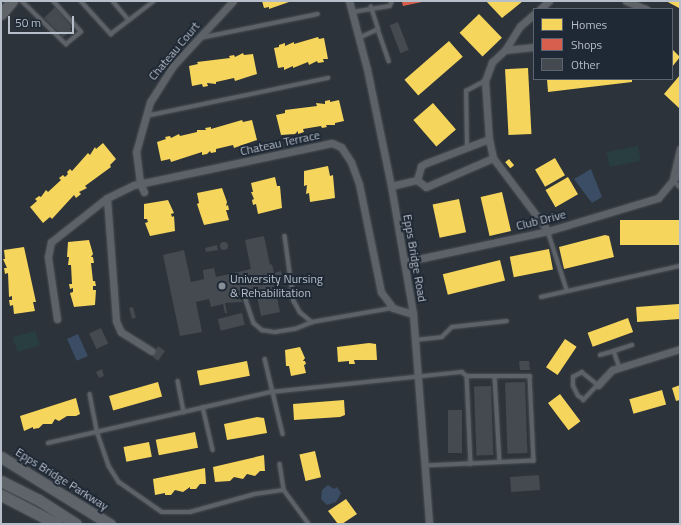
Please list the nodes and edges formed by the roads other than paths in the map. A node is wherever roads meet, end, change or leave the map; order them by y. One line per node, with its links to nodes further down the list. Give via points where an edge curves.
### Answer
1 (12, 1): 16 (main road)
2 (22, 1): 3 (lane, via 66,44 81,32)
3 (53, 1)
4 (81, 1): 19 (lane, via 111,34)
5 (113, 1): 19 (lane)
6 (154, 1): 19 (lane)
7 (233, 1): 21 (street, Chateau Court)
8 (349, 1): 15 (street, Epps Bridge Road)
9 (392, 1): 12 (lane, via 390,6)
10 (549, 1): 13 (street)
11 (626, 1): 14 (street)
12 (371, 7): 15 (lane); 20 (lane)
13 (541, 8)
14 (644, 8)
15 (352, 12): 22 (street, Epps Bridge Road)
16 (1, 14)
17 (318, 14): 21 (lane)
18 (533, 15): 24 (street, via 520,26)
19 (130, 20)
20 (378, 29): 22 (lane); 25 (lane)
21 (197, 38): 28 (street, Chateau Court, via 155,90)
22 (359, 38): 37 (street, Epps Bridge Road)
23 (533, 47): 24 (street)
24 (505, 50): 27 (street, via 492,62)
25 (389, 62)
26 (328, 78): 28 (lane)
27 (485, 81): 29 (street); 30 (lane, via 466,91)
28 (145, 116): 36 (street, Chateau Court, via 136,152)
29 (489, 139): 30 (street); 32 (street)
30 (467, 146): 35 (street, via 421,166)
31 (680, 149): 34 (street, Club Drive)
32 (493, 158): 35 (street, via 426,187); 41 (street)
33 (680, 172): 34 (street, Club Drive)
34 (672, 179): 38 (lane); 41 (street, Club Drive, via 658,198)
35 (417, 180): 37 (street)
36 (140, 183): 39 (street, Chateau Court); 40 (street, Chateau Terrace); 48 (street, Chateau Terrace, via 332,143 341,147 351,162 359,184 381,292)
37 (391, 186): 43 (street, Epps Bridge Road)
38 (680, 187)
39 (144, 192)
40 (107, 198): 50 (street, Chateau Terrace, via 51,242 48,257); 56 (street, via 116,321 121,332)
41 (548, 231): 43 (street, Club Drive); 45 (lane)
42 (285, 236): 52 (lane, via 294,302 300,312)
43 (404, 262): 49 (street, Epps Bridge Road)
44 (680, 266): 45 (lane)
45 (567, 290): 46 (lane)
46 (541, 297)
47 (246, 300): 52 (lane, via 254,323 262,330 275,332 295,329)
48 (393, 308): 49 (street); 52 (lane)
49 (413, 314): 53 (street, Epps Bridge Road)
50 (56, 319)
51 (507, 321): 53 (lane, via 452,326 442,337)
52 (312, 322)
53 (415, 340): 63 (street, Epps Bridge Road)
54 (632, 345): 57 (lane)
55 (680, 349): 60 (street)
56 (152, 351)
57 (614, 351): 58 (lane); 60 (lane)
58 (600, 355)
59 (265, 359): 66 (lane)
60 (620, 368): 65 (street, via 612,370)
61 (467, 376): 62 (lane); 63 (lane, via 462,372); 77 (lane)
62 (495, 376): 75 (lane); 75 (lane, via 530,376 534,461)
63 (418, 377): 66 (lane); 78 (street, Epps Bridge Road)
64 (178, 381): 69 (lane)
65 (598, 385): 65 (lane, via 589,398 584,400 578,396 573,386 573,377 582,372)
66 (271, 392): 68 (lane); 71 (lane)
67 (90, 394): 70 (lane)
68 (203, 407): 69 (lane); 73 (lane)
69 (184, 412): 70 (lane)
70 (97, 432): 72 (lane); 80 (lane, via 109,466 119,482 162,512 190,512 255,494)
71 (283, 434)
72 (48, 443)
73 (213, 450)
74 (1, 457): 84 (main road, Epps Bridge Parkway)
75 (500, 462): 77 (lane)
76 (280, 464): 80 (lane)
77 (471, 464): 78 (lane)
78 (425, 466): 86 (street, Epps Bridge Road)
79 (1, 481): 83 (main road, via 39,500)
80 (284, 490): 85 (lane)
81 (1, 496): 82 (main road)
82 (57, 524)
83 (76, 524)
84 (110, 524)
85 (309, 524)
86 (429, 524)

